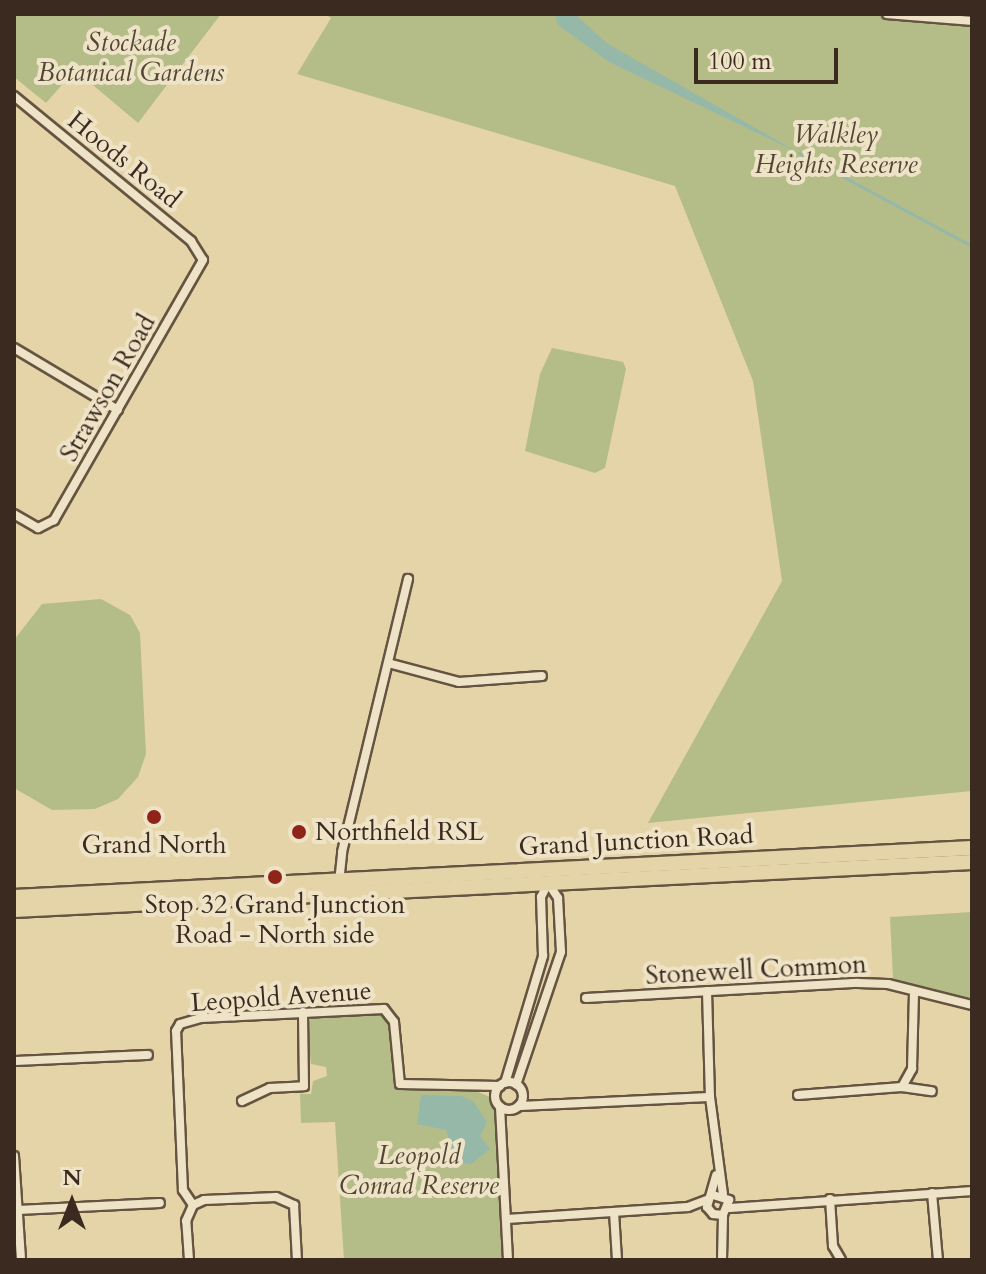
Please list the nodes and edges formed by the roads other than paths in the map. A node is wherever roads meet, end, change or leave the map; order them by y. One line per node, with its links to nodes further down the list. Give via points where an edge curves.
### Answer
1 (887, 14): 2 (street)
2 (972, 21)
3 (14, 96): 4 (street, Hoods Road, via 191,241)
4 (203, 260): 6 (street, Strawson Road)
5 (14, 348): 6 (street)
6 (118, 410): 7 (street, Strawson Road, via 54,520 38,528)
7 (14, 514)
8 (408, 579): 9 (street)
9 (388, 663): 10 (street, via 459,682); 14 (street)
10 (542, 676)
11 (972, 848): 13 (highway, Grand Junction Road)
12 (972, 862): 13 (highway, Grand Junction Road)
13 (548, 877): 14 (highway, Grand Junction Road); 24 (street, via 541,897 543,956); 27 (street, via 558,898 561,952)
14 (339, 887): 15 (highway, Grand Junction Road); 16 (highway, Grand Junction Road)
15 (14, 897)
16 (14, 910)
17 (707, 991): 18 (street, Stonewell Common, via 858,983 888,984); 19 (street, Stonewell Common); 30 (street)
18 (914, 993): 20 (street, Stonewell Common); 25 (street, via 912,1069)
19 (586, 998)
20 (972, 1005)
21 (303, 1012): 26 (street, Leopold Avenue, via 384,1009 394,1022 400,1084); 31 (street, via 304,1086 270,1088); 42 (street, Leopold Avenue, via 201,1018 180,1024 176,1031 183,1190)
22 (148, 1055): 23 (street)
23 (14, 1061)
24 (502, 1084): 26 (street, Leopold Avenue); 27 (street, Leopold Avenue); 32 (street)
25 (902, 1087): 28 (street); 29 (street)
26 (473, 1088): 32 (street, Leopold Avenue)
27 (519, 1088): 33 (street); 34 (street)
28 (932, 1091)
29 (798, 1095)
30 (710, 1097): 33 (street, Leopold Avenue); 43 (street)
31 (242, 1101)
32 (498, 1103): 34 (street, Leopold Avenue); 35 (street)
33 (543, 1104): 34 (street, Leopold Avenue)
34 (515, 1108): 35 (street)
35 (503, 1130): 46 (street)
36 (14, 1156): 39 (street)
37 (972, 1191): 38 (street)
38 (932, 1193): 40 (street); 54 (street)
39 (15, 1199): 44 (street)
40 (830, 1199): 43 (street); 53 (street, via 833,1246)
41 (160, 1203): 44 (street)
42 (193, 1205): 48 (street, via 186,1221); 49 (street, via 276,1197 294,1205)
43 (719, 1205): 45 (street); 52 (street)
44 (18, 1210): 47 (street)
45 (614, 1212): 46 (street); 51 (street)
46 (507, 1219): 50 (street)
47 (21, 1260)
48 (189, 1260)
49 (297, 1260)
50 (508, 1260)
51 (617, 1260)
52 (722, 1260)
53 (841, 1260)
54 (938, 1260)

